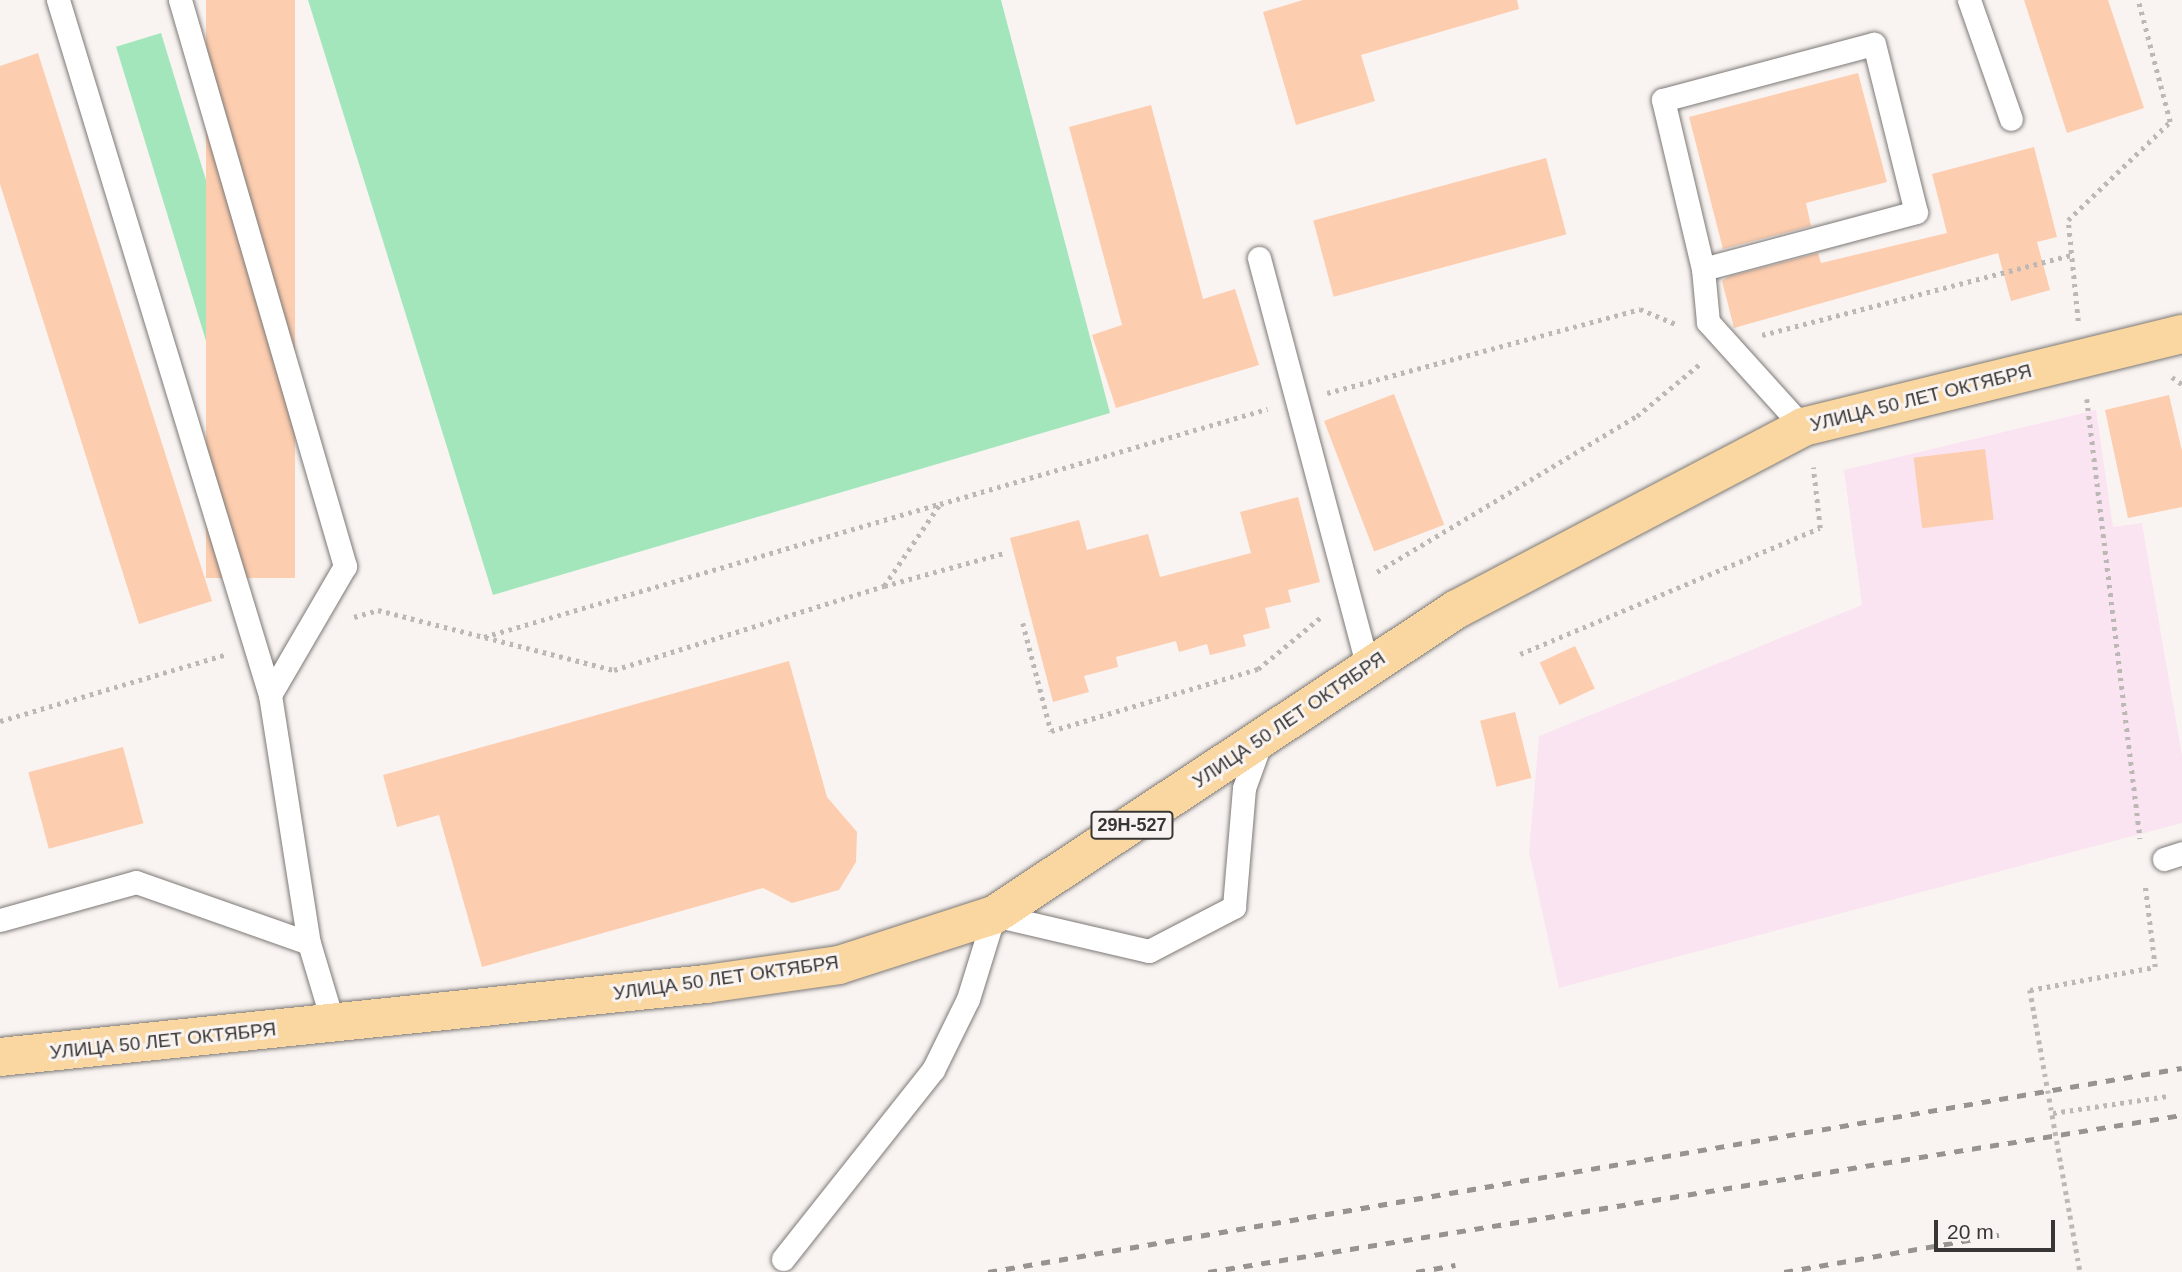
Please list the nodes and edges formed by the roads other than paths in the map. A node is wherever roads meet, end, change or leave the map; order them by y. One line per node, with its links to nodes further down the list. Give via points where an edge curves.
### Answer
1 (58, 0): 10 (lane)
2 (180, 0): 10 (lane, via 345,566)
3 (1969, 0): 4 (lane)
4 (2011, 119)
5 (1259, 258): 9 (lane)
6 (1703, 270): 6 (lane, via 1916,212 1874,44 1663,100); 8 (lane, via 1707,322 1731,343)
7 (2182, 334): 8 (main road, УЛИЦА 50 ЛЕТ ОКТЯБРЯ / 29Н-527, via 2081,357)
8 (1808, 445): 9 (main road, УЛИЦА 50 ЛЕТ ОКТЯБРЯ / 29Н-527, via 1457,609)
9 (1368, 667): 11 (main road, УЛИЦА 50 ЛЕТ ОКТЯБРЯ / 29Н-527)
10 (270, 695): 14 (lane)
11 (1262, 738): 12 (main road, УЛИЦА 50 ЛЕТ ОКТЯБРЯ / 29Н-527); 12 (lane, via 1244,788 1234,907 1149,951)
12 (993, 915): 15 (main road, УЛИЦА 50 ЛЕТ ОКТЯБРЯ / 29Н-527, via 839,965); 17 (lane, via 968,999 933,1070)
13 (0, 920): 14 (lane, via 136,882)
14 (309, 943): 15 (lane)
15 (333, 1023): 16 (main road, УЛИЦА 50 ЛЕТ ОКТЯБРЯ / 29Н-527)
16 (0, 1057)
17 (783, 1259)

